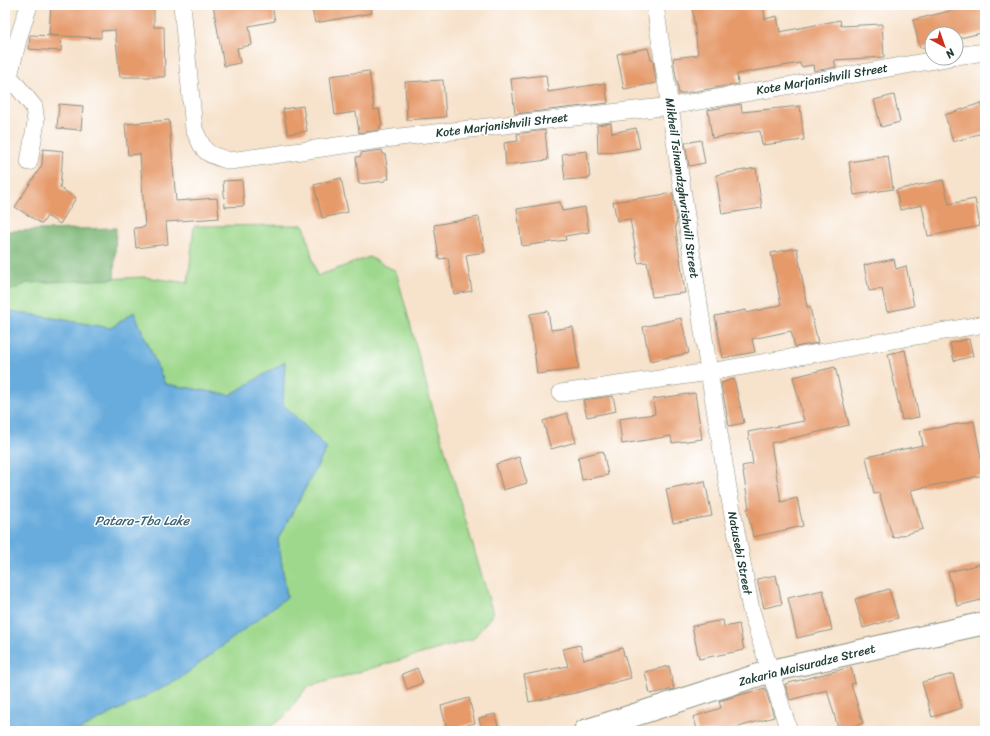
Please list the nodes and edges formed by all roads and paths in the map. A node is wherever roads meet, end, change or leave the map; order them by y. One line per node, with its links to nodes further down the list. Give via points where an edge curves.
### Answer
1 (29, 5): 7 (street)
2 (182, 5): 8 (street, Kote Marjanishvili Street, via 194,129 202,147 209,155 230,160 400,137)
3 (655, 5): 8 (street, Mikheil Tsinamdzghvrishvili Street)
4 (985, 52): 5 (street)
5 (964, 55)
6 (924, 62): 8 (street, Kote Marjanishvili Street)
7 (7, 76): 9 (street, via 34,107 36,122)
8 (671, 106): 11 (street, Mikheil Tsinamdzghvrishvili Street)
9 (29, 162)
10 (985, 324): 11 (street)
11 (709, 372): 12 (street); 14 (street, Natusebi Street, via 751,610)
12 (561, 393)
13 (985, 623): 14 (street, Zakaria Maisuradze Street)
14 (771, 671): 15 (street, Zakaria Maisuradze Street); 16 (street, Natusebi Street)
15 (585, 731)
16 (789, 731)

